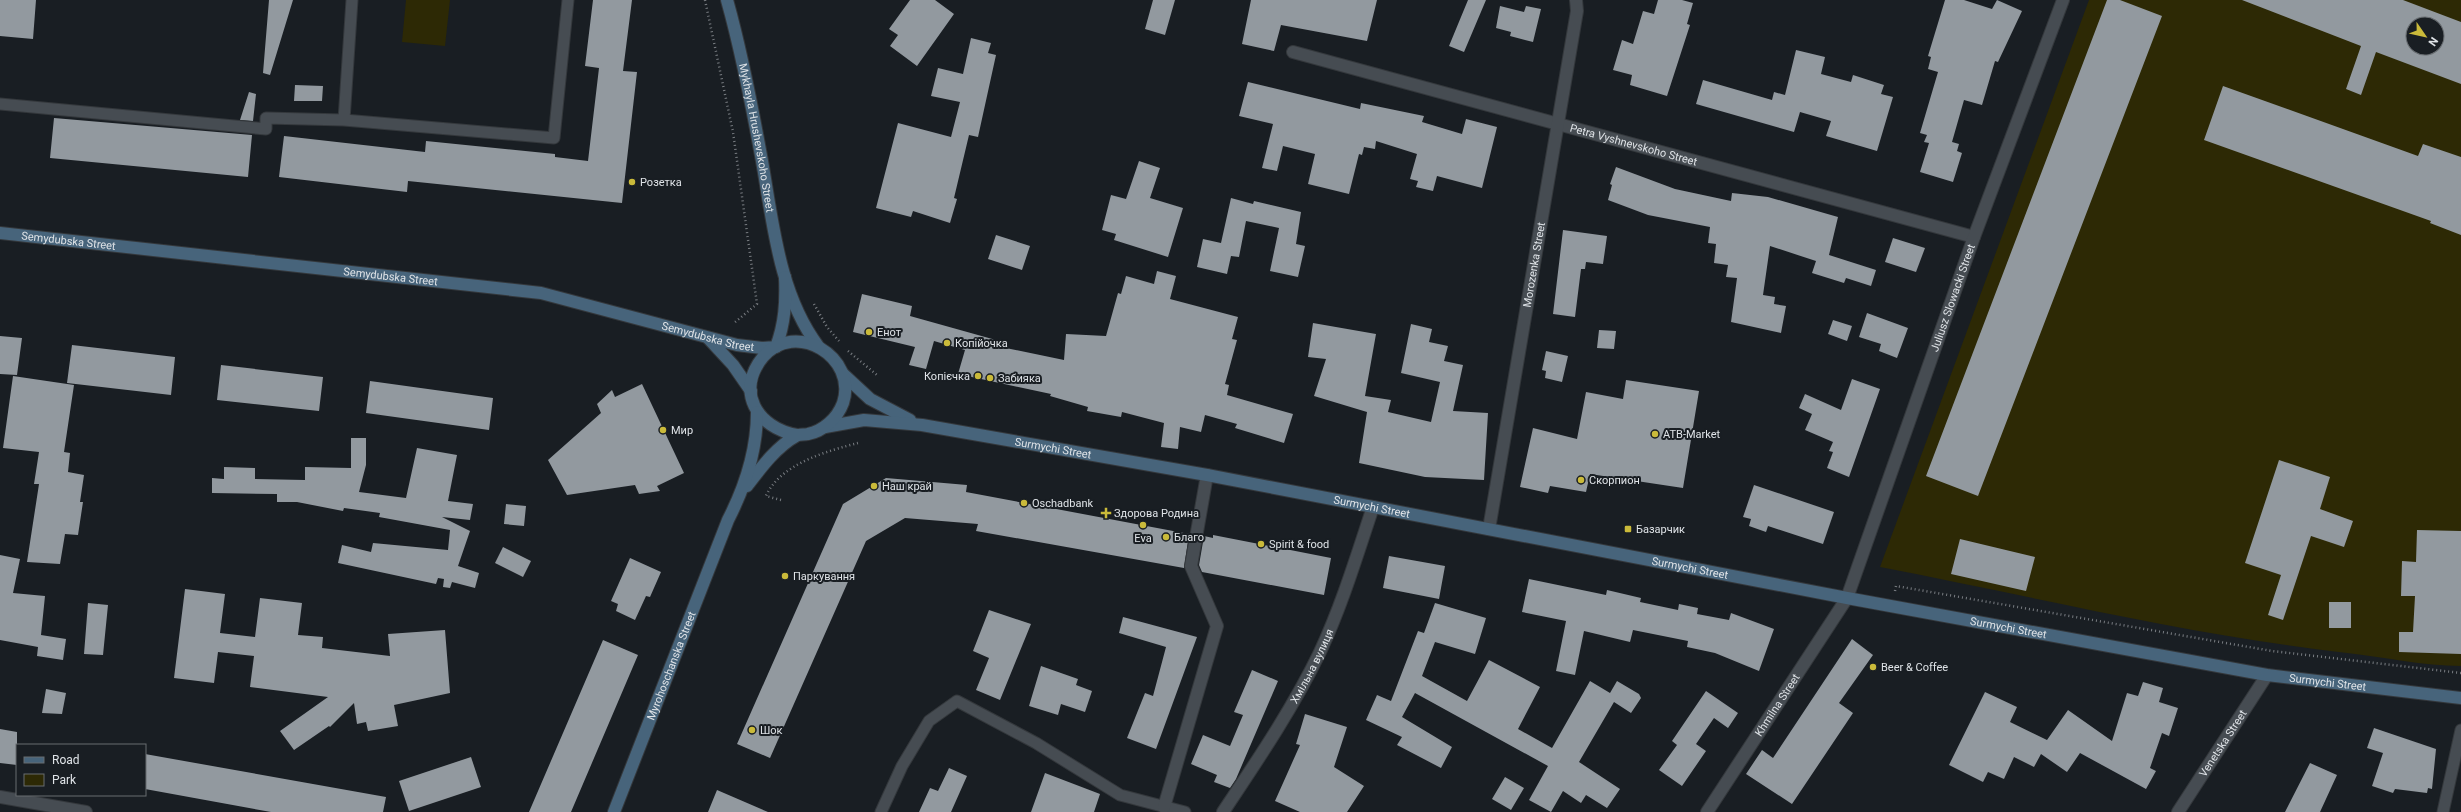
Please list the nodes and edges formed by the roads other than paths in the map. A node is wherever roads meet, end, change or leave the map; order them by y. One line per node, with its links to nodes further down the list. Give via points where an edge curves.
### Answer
1 (352, 0): 8 (lane)
2 (568, 0): 8 (lane, via 554,138)
3 (727, 0): 12 (main road, Mykhayla Hrushevskoho Street, via 743,57)
4 (1576, 0): 9 (street, Morozenka Street, via 1577,11)
5 (2063, 0): 11 (street, Juliusz Slowacki Street)
6 (1293, 52): 9 (street, Petra Vyshnevskoho Street)
7 (0, 104): 8 (lane, via 266,129 266,118)
8 (344, 120)
9 (1558, 123): 11 (street, Petra Vyshnevskoho Street); 25 (street, Morozenka Street)
10 (0, 233): 13 (main road, Semydubska Street, via 541,293)
11 (1974, 237): 26 (street, Juliusz Slowacki Street)
12 (785, 277): 14 (main road, Mykhayla Hrushevskoho Street, via 800,318); 15 (main road, Mykhayla Hrushevskoho Street, via 786,314)
13 (708, 338): 15 (main road, Semydubska Street, via 748,347); 17 (main road, via 733,365)
14 (818, 346): 15 (main road, via 804,342 789,342); 16 (main road, via 833,357)
15 (776, 347): 17 (main road, via 758,364 752,377)
16 (843, 374): 19 (main road, via 870,399); 20 (main road, via 843,403 836,416)
17 (751, 391): 18 (main road)
18 (757, 412): 21 (main road, via 767,424 781,432); 23 (main road, via 755,444)
19 (922, 425): 20 (main road, via 864,420); 22 (main road, Surmychi Street)
20 (825, 427): 21 (main road, via 812,433)
21 (797, 435): 23 (main road, via 773,455)
22 (1207, 475): 24 (main road, Surmychi Street); 31 (street, via 1191,566 1217,626)
23 (742, 494): 33 (main road, Myrohoschanska Street, via 728,520)
24 (1373, 507): 25 (main road, Surmychi Street); 36 (street, Хмільна вулиця, via 1343,599 1320,652 1288,710)
25 (1489, 529): 26 (main road, Surmychi Street)
26 (1848, 598): 27 (main road, Surmychi Street); 37 (street, Khmilna Street)
27 (2267, 675): 28 (main road, Surmychi Street); 38 (street, Venetska Street)
28 (2461, 698)
29 (2461, 730): 39 (lane)
30 (0, 797): 32 (street)
31 (1164, 807): 34 (lane, via 1120,795 1036,743 957,701 929,721 902,766); 35 (lane)
32 (86, 812)
33 (614, 812)
34 (881, 812)
35 (1185, 812)
36 (1223, 812)
37 (1708, 812)
38 (2178, 812)
39 (2443, 812)

